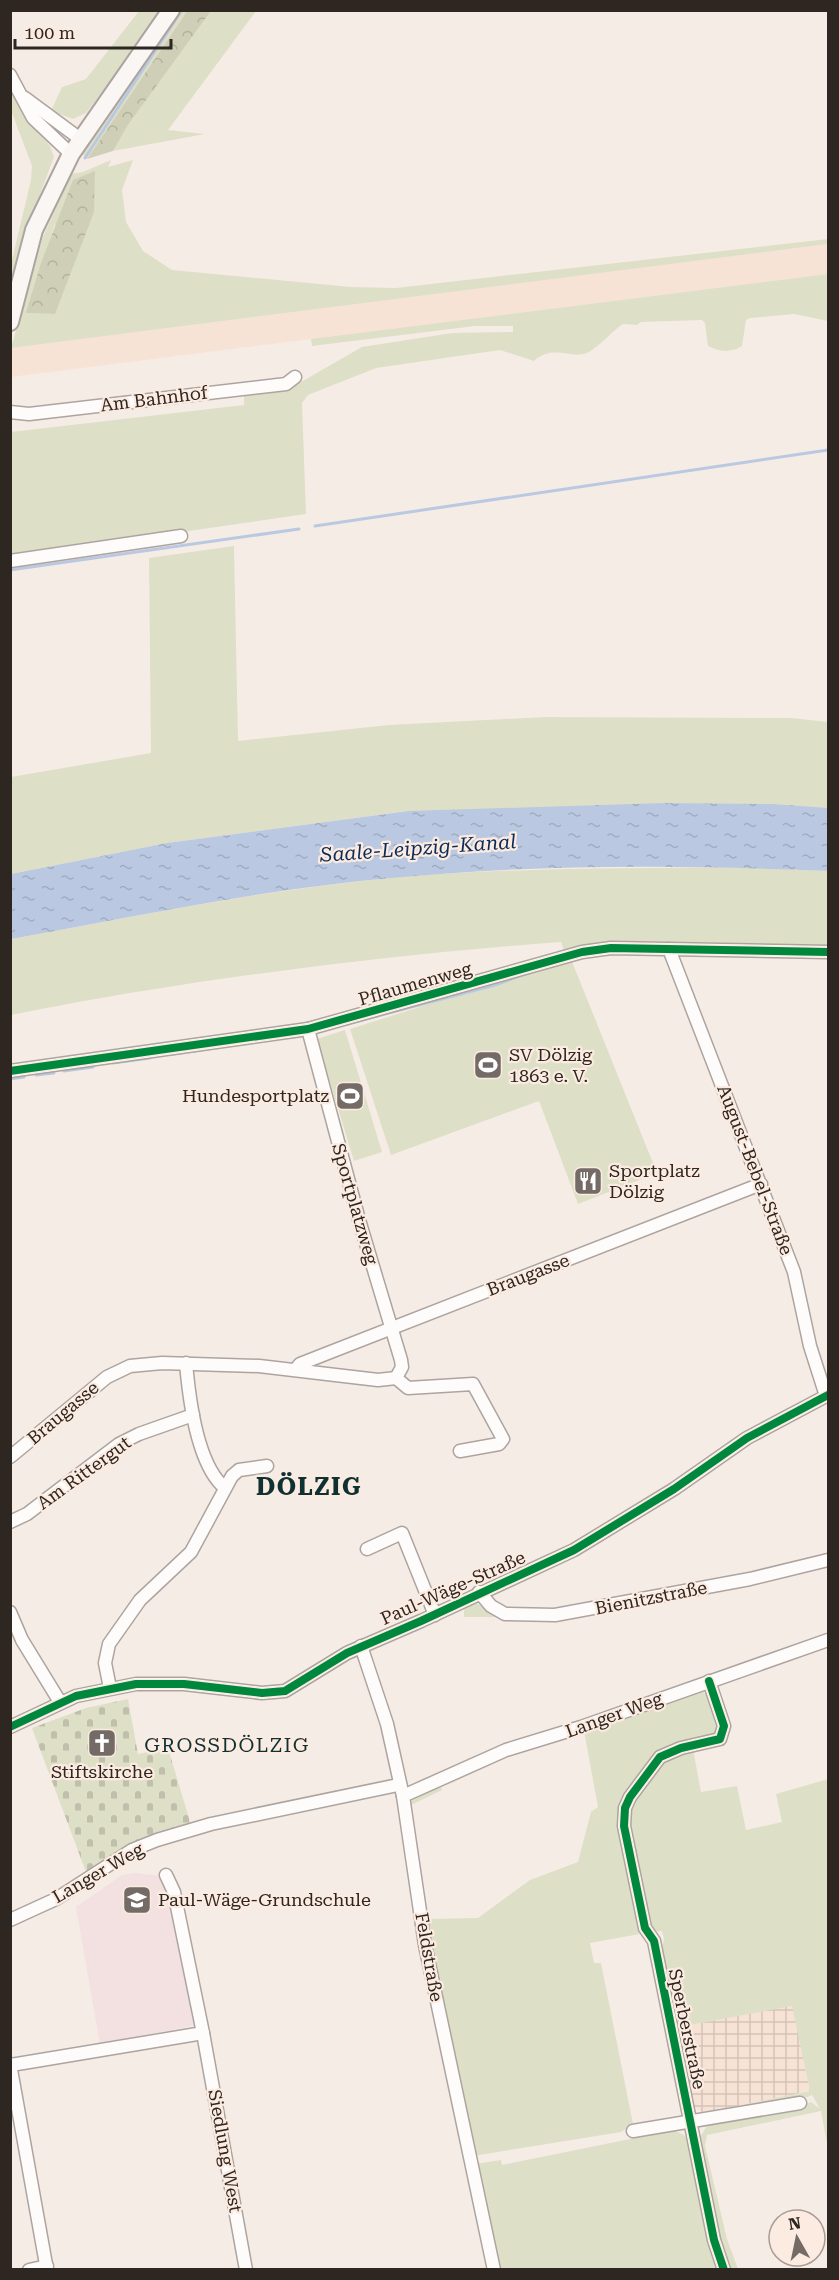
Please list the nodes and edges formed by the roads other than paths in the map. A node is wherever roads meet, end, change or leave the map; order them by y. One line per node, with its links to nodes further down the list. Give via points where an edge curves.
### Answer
1 (171, 10): 4 (street)
2 (10, 75): 3 (street)
3 (24, 98): 4 (street); 5 (street, via 33,118)
4 (80, 138): 5 (street)
5 (71, 154): 6 (street, via 34,230)
6 (10, 322)
7 (295, 377): 8 (street, Am Bahnhof, via 286,384 29,414)
8 (10, 412)
9 (181, 536): 10 (street)
10 (10, 561)
11 (669, 949): 12 (street, Pflaumenweg); 13 (street, Pflaumenweg, via 611,948 573,954); 15 (street, August-Bebel-Straße)
12 (828, 952)
13 (308, 1029): 14 (street, Pflaumenweg); 16 (street, Sportplatzweg)
14 (10, 1071)
15 (760, 1184): 16 (street, Braugasse); 20 (street, August-Bebel-Straße, via 794,1272 810,1346)
16 (391, 1328): 18 (street, Braugasse, via 309,1360); 19 (street, Sportplatzweg, via 402,1366)
17 (186, 1363): 18 (street, Braugasse); 21 (street); 23 (street, Braugasse, via 140,1364 107,1377)
18 (296, 1369): 19 (street, Braugasse, via 378,1380)
19 (396, 1378): 22 (street, via 408,1388 473,1384 503,1439)
20 (827, 1395): 29 (street, Paul-Wäge-Straße, via 747,1438 674,1490 583,1545)
21 (193, 1415): 25 (street, via 206,1464); 26 (street, Am Rittergut, via 119,1444 27,1514)
22 (460, 1450)
23 (10, 1456)
24 (267, 1466): 25 (street, via 239,1470)
25 (225, 1488): 35 (street, via 191,1552 140,1600 109,1644 105,1664)
26 (10, 1522)
27 (367, 1549): 31 (street, Paul-Wäge-Straße, via 402,1533)
28 (828, 1560): 29 (street, Bienitzstraße, via 663,1597 555,1615 505,1614)
29 (479, 1593): 31 (street, Paul-Wäge-Straße)
30 (10, 1612): 36 (street, via 22,1640)
31 (435, 1615): 33 (street, Paul-Wäge-Straße)
32 (828, 1640): 34 (street, Langer Weg)
33 (360, 1646): 35 (street, Paul-Wäge-Straße, via 279,1693 168,1683); 38 (street, Feldstraße, via 387,1724)
34 (709, 1681): 38 (street, Langer Weg, via 506,1750); 45 (street, Sperberstraße, via 724,1726 720,1739 660,1757 630,1797 624,1826 645,1928 654,1941)
35 (110, 1688): 36 (street, Paul-Wäge-Straße)
36 (60, 1702): 37 (street, Paul-Wäge-Straße)
37 (10, 1727)
38 (400, 1791): 40 (street, Langer Weg, via 210,1824 158,1840 132,1850 56,1899); 50 (street, Feldstraße, via 425,1945)
39 (166, 1875): 41 (street, Siedlung West, via 174,1892)
40 (10, 1920)
41 (203, 2033): 42 (street); 49 (street, Siedlung West)
42 (11, 2064): 43 (street)
43 (12, 2086): 47 (street)
44 (800, 2103): 45 (street)
45 (691, 2123): 46 (street); 51 (street, Sperberstraße, via 714,2240)
46 (633, 2131)
47 (47, 2268): 48 (street)
48 (29, 2270)
49 (246, 2270)
50 (494, 2270)
51 (724, 2270)

